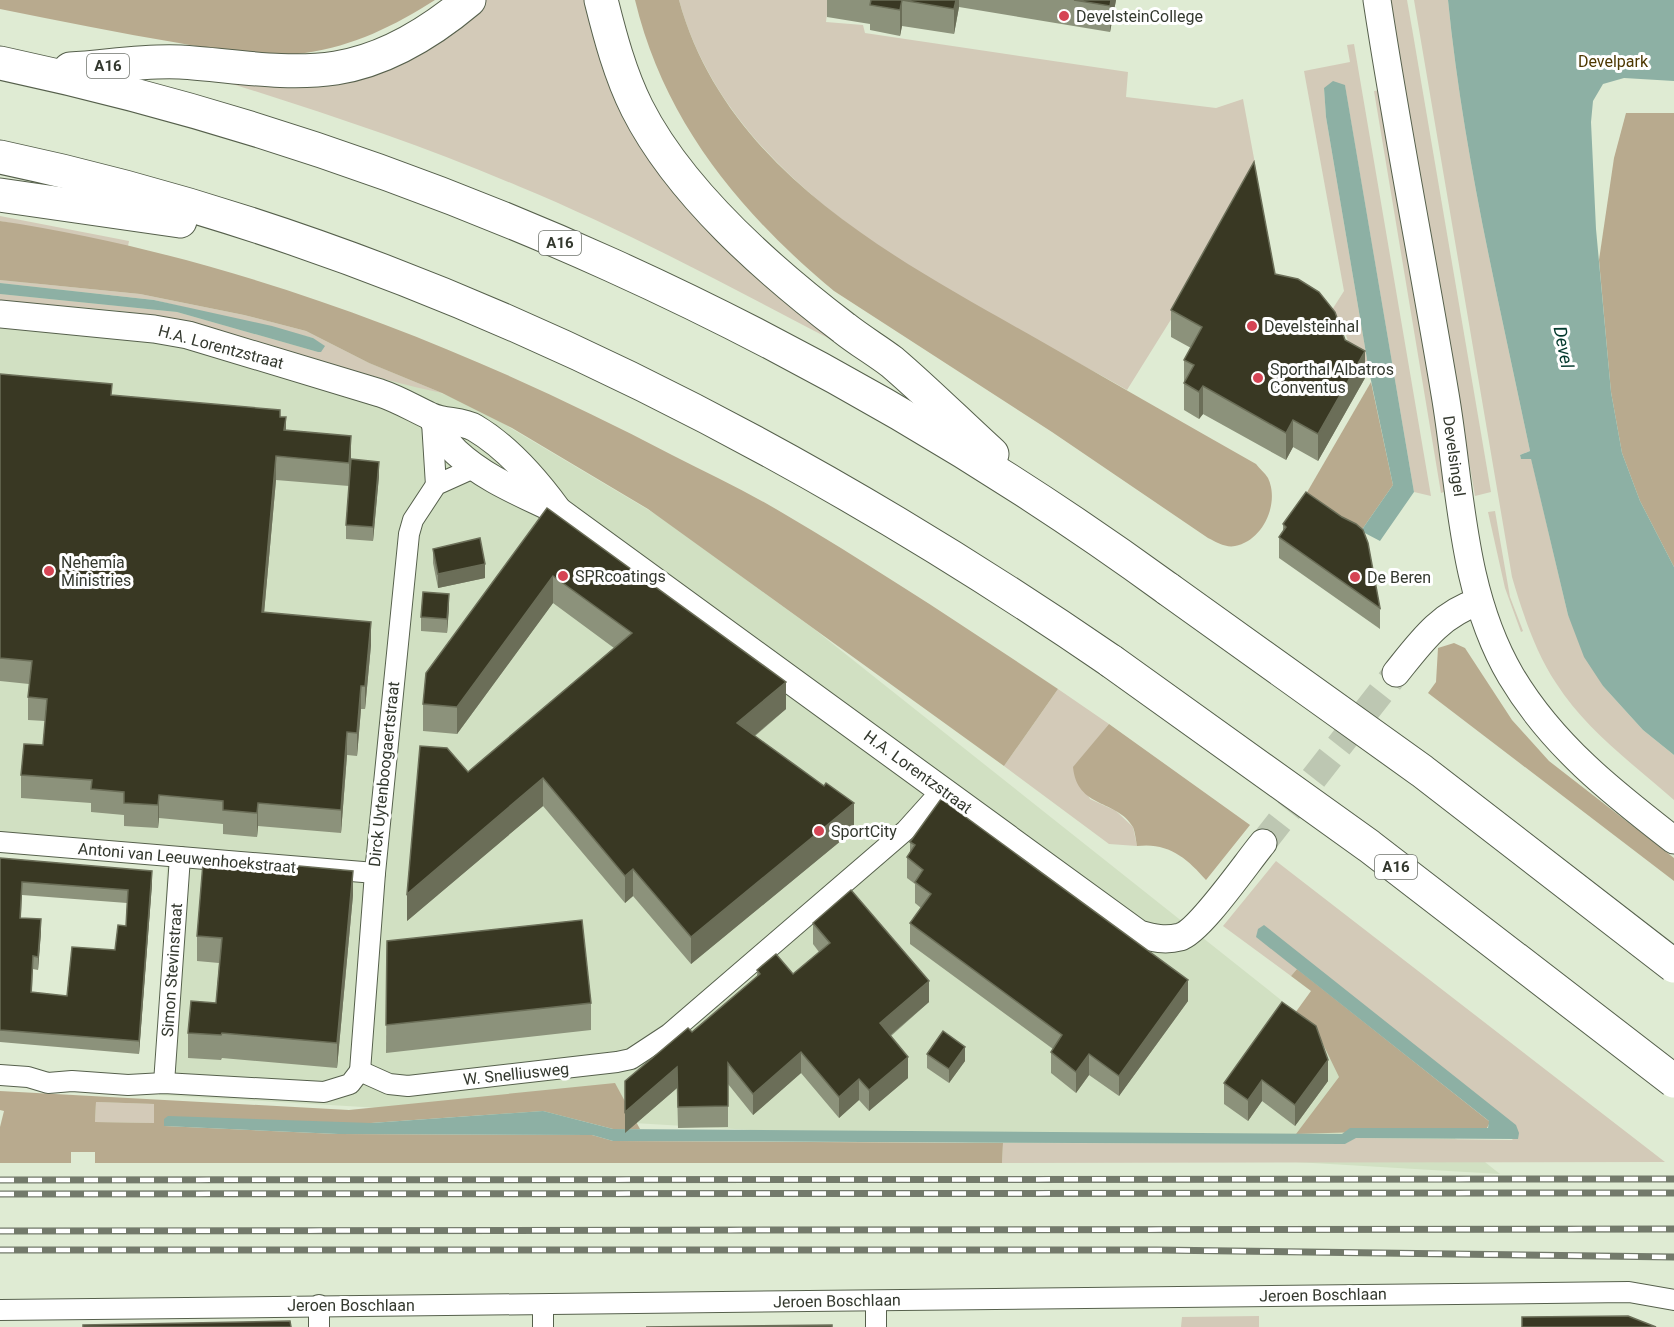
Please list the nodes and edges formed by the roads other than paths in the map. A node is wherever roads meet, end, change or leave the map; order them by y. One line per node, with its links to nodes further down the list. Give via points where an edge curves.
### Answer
1 (469, 0): 5 (highway, A16, via 437,27 398,48 336,68 281,70 178,62)
2 (601, 0): 13 (highway, A16, via 612,44 637,108 682,176 721,220 782,277 891,362)
3 (1377, 0): 15 (street, Develsingel)
4 (0, 63): 5 (highway, A16)
5 (38, 71): 13 (highway, A16, via 255,128 439,191 592,257 771,343)
6 (0, 157): 8 (highway, A16, via 69,172)
7 (0, 195): 8 (highway, A16)
8 (286, 236): 26 (highway, A16, bridge, via 468,304 634,379 846,492 1039,612 1111,662 1369,846)
9 (0, 314): 10 (street, H.A. Lorentzstraat, via 188,335 380,393 408,403)
10 (432, 418): 11 (street, H.A. Lorentzstraat, via 455,451); 12 (street); 14 (street, H.A. Lorentzstraat, via 474,428 537,482)
11 (476, 467): 12 (street); 14 (street, H.A. Lorentzstraat, via 511,490)
12 (436, 485): 22 (street, Dirck Uytenboogaertstraat, via 413,520 406,548)
13 (1046, 504): 23 (highway, A16, bridge, via 1422,771)
14 (560, 512): 17 (street, H.A. Lorentzstraat)
15 (1479, 602): 16 (street, via 1463,606 1436,625); 18 (street, Develsingel, via 1512,676 1558,740 1589,772)
16 (1396, 673)
17 (942, 790): 20 (street, H.A. Lorentzstraat, via 1139,934 1159,940 1182,936 1202,920); 24 (street, W. Snelliusweg, via 906,830 669,1034 632,1059 408,1086 389,1084)
18 (1674, 840)
19 (0, 842): 21 (street, Antoni van Leeuwenhoekstraat)
20 (1263, 843)
21 (180, 857): 22 (street, Antoni van Leeuwenhoekstraat); 27 (street, Simon Stevinstraat)
22 (375, 873): 24 (street, Dirck Uytenboogaertstraat)
23 (1674, 966)
24 (360, 1071): 27 (street, via 350,1084 324,1092)
25 (0, 1076): 27 (street, via 28,1077 48,1083)
26 (1674, 1081)
27 (164, 1083)
28 (1674, 1300): 29 (street, Jeroen Boschlaan, via 1629,1292)
29 (876, 1301): 31 (street, Jeroen Boschlaan); 36 (street)
30 (319, 1305): 31 (street, Jeroen Boschlaan); 33 (street, Jeroen Boschlaan); 34 (street)
31 (543, 1305): 35 (street)
32 (0, 1310): 33 (street, Jeroen Boschlaan)
33 (68, 1318)
34 (319, 1327)
35 (543, 1327)
36 (876, 1327)

